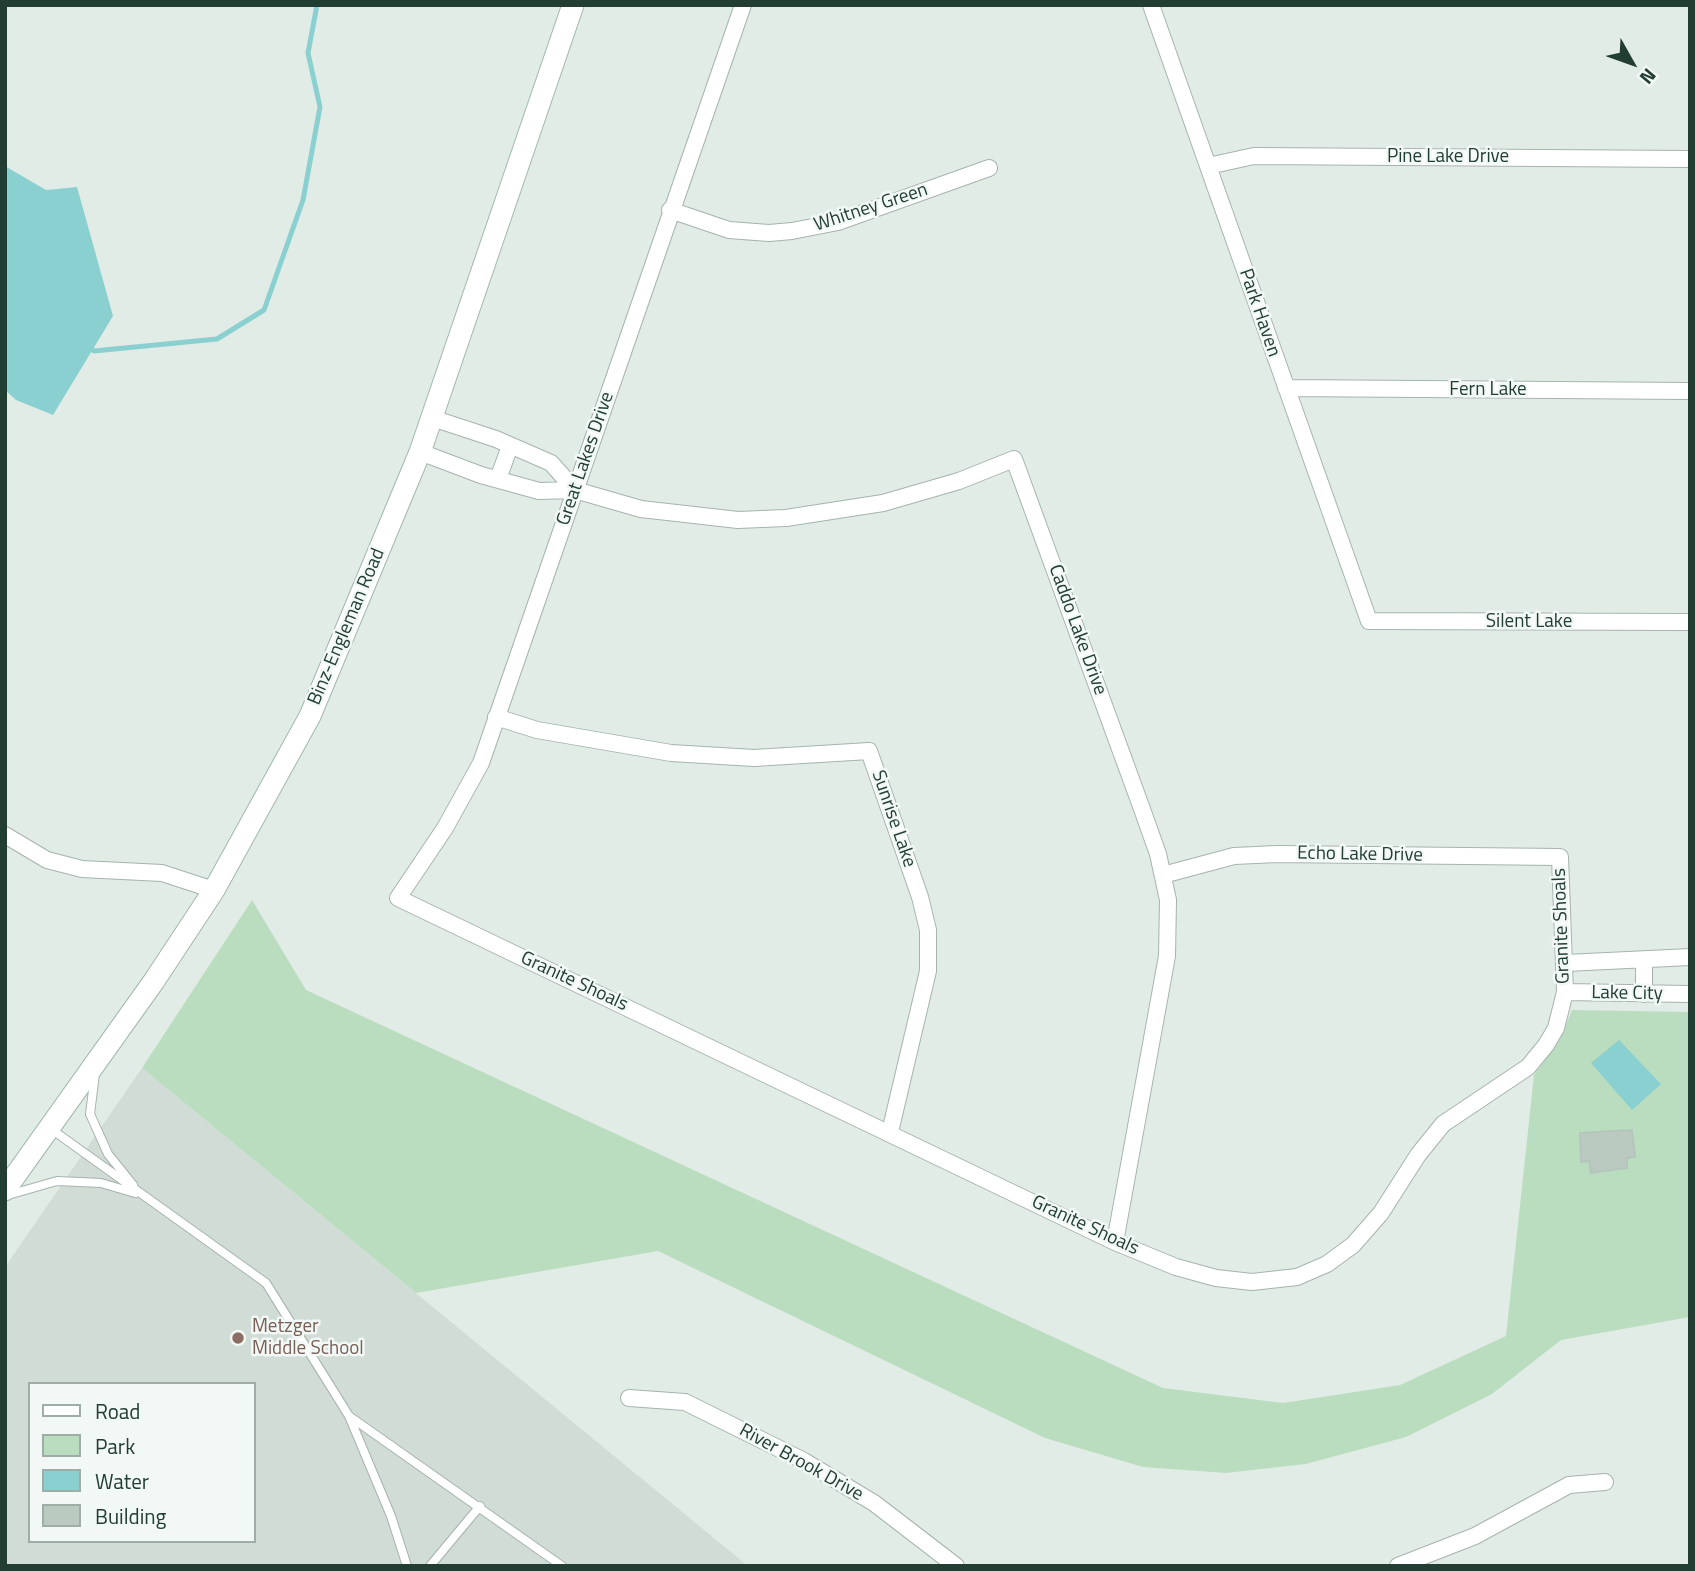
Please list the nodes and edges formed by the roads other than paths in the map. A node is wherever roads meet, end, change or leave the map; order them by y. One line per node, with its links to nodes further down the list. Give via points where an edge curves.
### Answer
1 (573, 5): 10 (street, Binz-Engleman Road)
2 (743, 5): 7 (street, Great Lakes Drive)
3 (1151, 5): 5 (street, Park Haven)
4 (1690, 159): 5 (street, Pine Lake Drive, via 1254,156)
5 (1208, 166): 8 (street, Park Haven)
6 (989, 168): 7 (street, Whitney Green, via 838,222 792,231 729,230)
7 (670, 210): 14 (street, Great Lakes Drive)
8 (1286, 388): 9 (street, Fern Lake); 15 (street, Park Haven)
9 (1690, 391)
10 (432, 418): 11 (street); 12 (street, Binz-Engleman Road)
11 (510, 446): 13 (street); 14 (street, via 551,463)
12 (420, 452): 13 (street, Caddo Lake Drive); 21 (street, Binz-Engleman Road, via 310,716)
13 (498, 479): 14 (street, Caddo Lake Drive, via 539,491)
14 (575, 490): 17 (street, Great Lakes Drive); 20 (street, Caddo Lake Drive, via 641,509 738,520 786,518 908,496 1014,459)
15 (1369, 621): 16 (street, Silent Lake)
16 (1690, 622)
17 (496, 718): 22 (street, Great Lakes Drive, via 468,790); 31 (street, Sunrise Lake, via 537,730 671,753 754,758 869,751 928,930 928,971)
18 (5, 835): 21 (street, via 47,860 82,869 162,873)
19 (1560, 857): 20 (street, Echo Lake Drive, via 1277,854 1234,856); 25 (street, Granite Shoals)
20 (1163, 875): 34 (street, Caddo Lake Drive, via 1168,900 1167,956)
21 (214, 890): 29 (street, Binz-Engleman Road)
22 (398, 898): 31 (street, Granite Shoals)
23 (1690, 957): 24 (street, Lake City)
24 (1644, 960): 25 (street, Lake City); 27 (street)
25 (1566, 963): 26 (street, Granite Shoals)
26 (1565, 992): 27 (street, Lake City); 34 (street, Granite Shoals, via 1556,1028 1528,1067 1443,1124 1363,1235 1327,1264 1297,1277 1252,1282 1176,1267)
27 (1644, 994): 28 (street, Lake City)
28 (1690, 994)
29 (97, 1063): 30 (street, Binz-Engleman Road); 33 (lane, via 90,1114 108,1154)
30 (51, 1129): 32 (street, Binz-Engleman Road); 33 (lane)
31 (890, 1132): 34 (street, Granite Shoals)
32 (5, 1193): 33 (lane, via 57,1181 101,1183)
33 (142, 1195): 36 (lane, via 266,1283)
34 (1115, 1242)
35 (629, 1398): 42 (street, River Brook Drive, via 685,1402 804,1461 874,1503)
36 (349, 1416): 38 (lane); 39 (lane)
37 (1605, 1482): 43 (street, via 1569,1485 1475,1536)
38 (480, 1506): 40 (lane); 41 (lane)
39 (407, 1566)
40 (430, 1566)
41 (562, 1566)
42 (956, 1566)
43 (1398, 1566)

